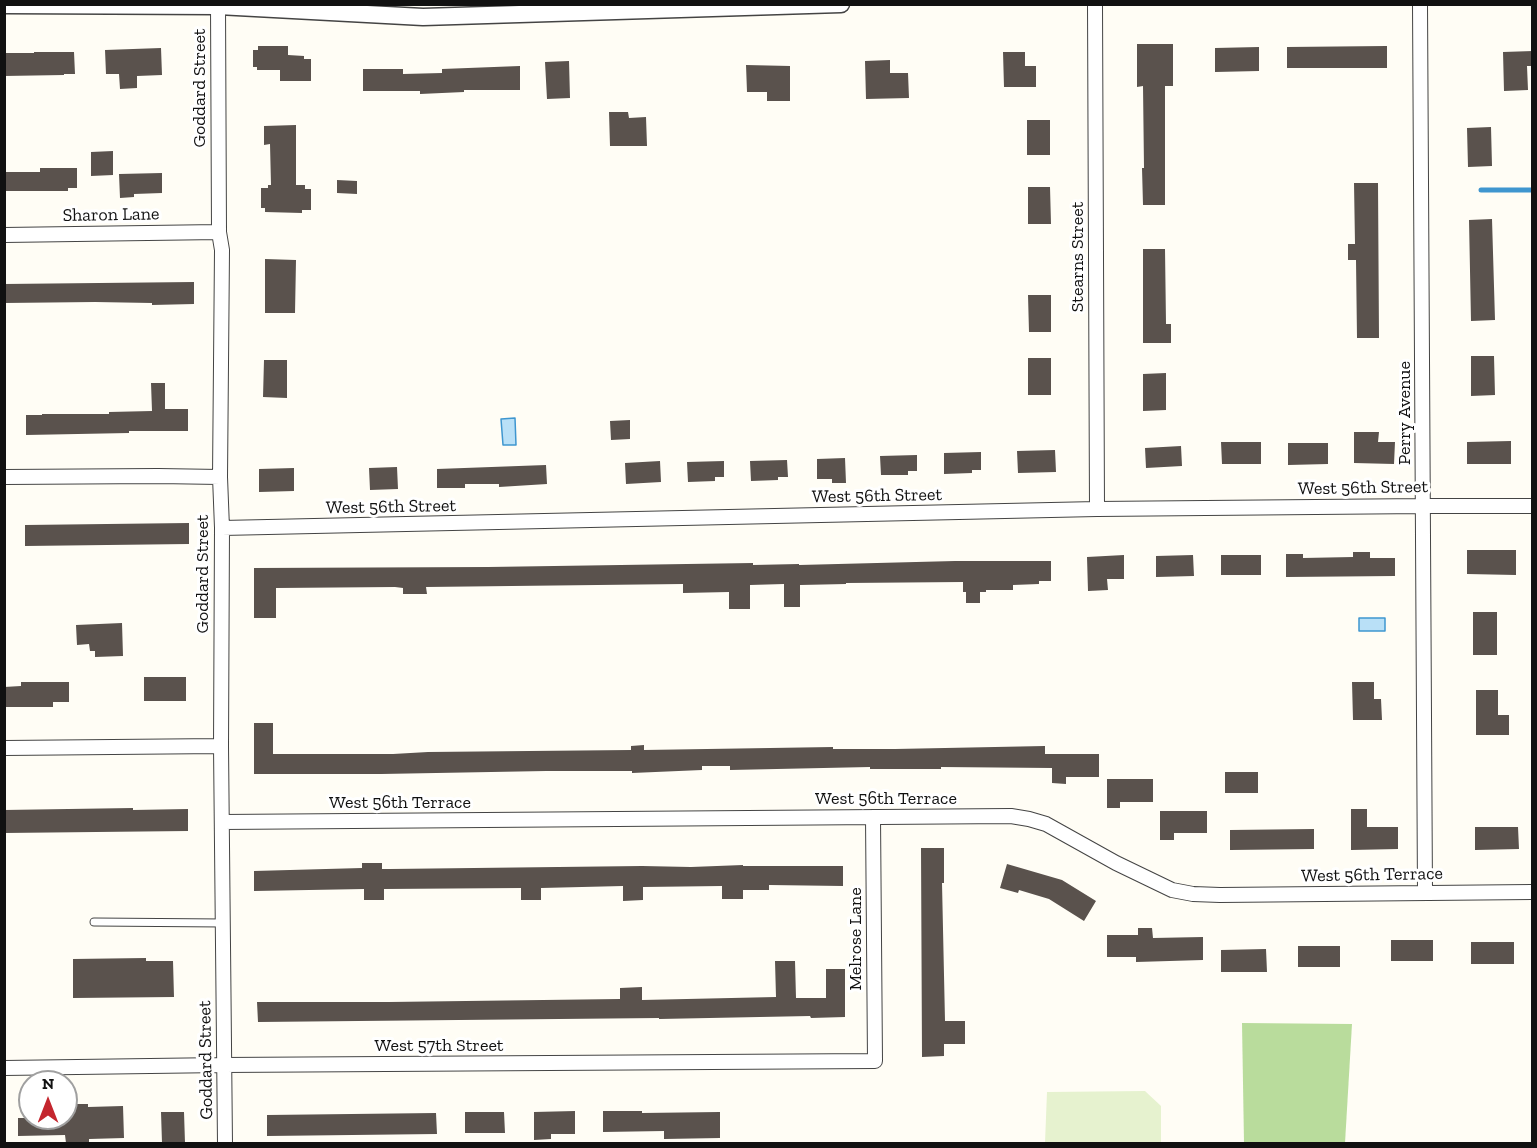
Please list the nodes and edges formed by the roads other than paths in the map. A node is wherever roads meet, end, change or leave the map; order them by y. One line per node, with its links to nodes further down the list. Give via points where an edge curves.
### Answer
1 (841, 4): 6 (street)
2 (1095, 4): 13 (street, Stearns Street)
3 (1420, 4): 11 (street, Perry Avenue)
4 (4, 5): 5 (street)
5 (218, 5): 6 (street, via 423,17); 7 (street, Goddard Street)
6 (550, 9)
7 (219, 232): 8 (street, Sharon Lane); 10 (street, Goddard Street)
8 (4, 235)
9 (4, 477): 10 (street)
10 (220, 477): 14 (street, Goddard Street)
11 (1424, 506): 12 (street, West 56th Street); 13 (street, West 56th Street); 20 (street, Perry Avenue)
12 (1533, 506)
13 (1097, 509): 14 (street, West 56th Street)
14 (222, 528): 15 (street, Goddard Street)
15 (221, 746): 16 (street); 18 (street, Goddard Street)
16 (4, 748)
17 (873, 817): 18 (street, West 56th Terrace); 20 (street, West 56th Terrace, via 1029,819 1046,824 1172,890 1193,894); 23 (street, Melrose Lane)
18 (222, 822): 22 (street, Goddard Street)
19 (1533, 892): 20 (street, West 56th Terrace)
20 (1425, 893)
21 (94, 922): 22 (lane)
22 (223, 923): 24 (street, Goddard Street)
23 (875, 1061): 24 (street, West 57th Street)
24 (223, 1065): 25 (street, West 57th Street); 26 (street, Goddard Street)
25 (4, 1068)
26 (225, 1143)

